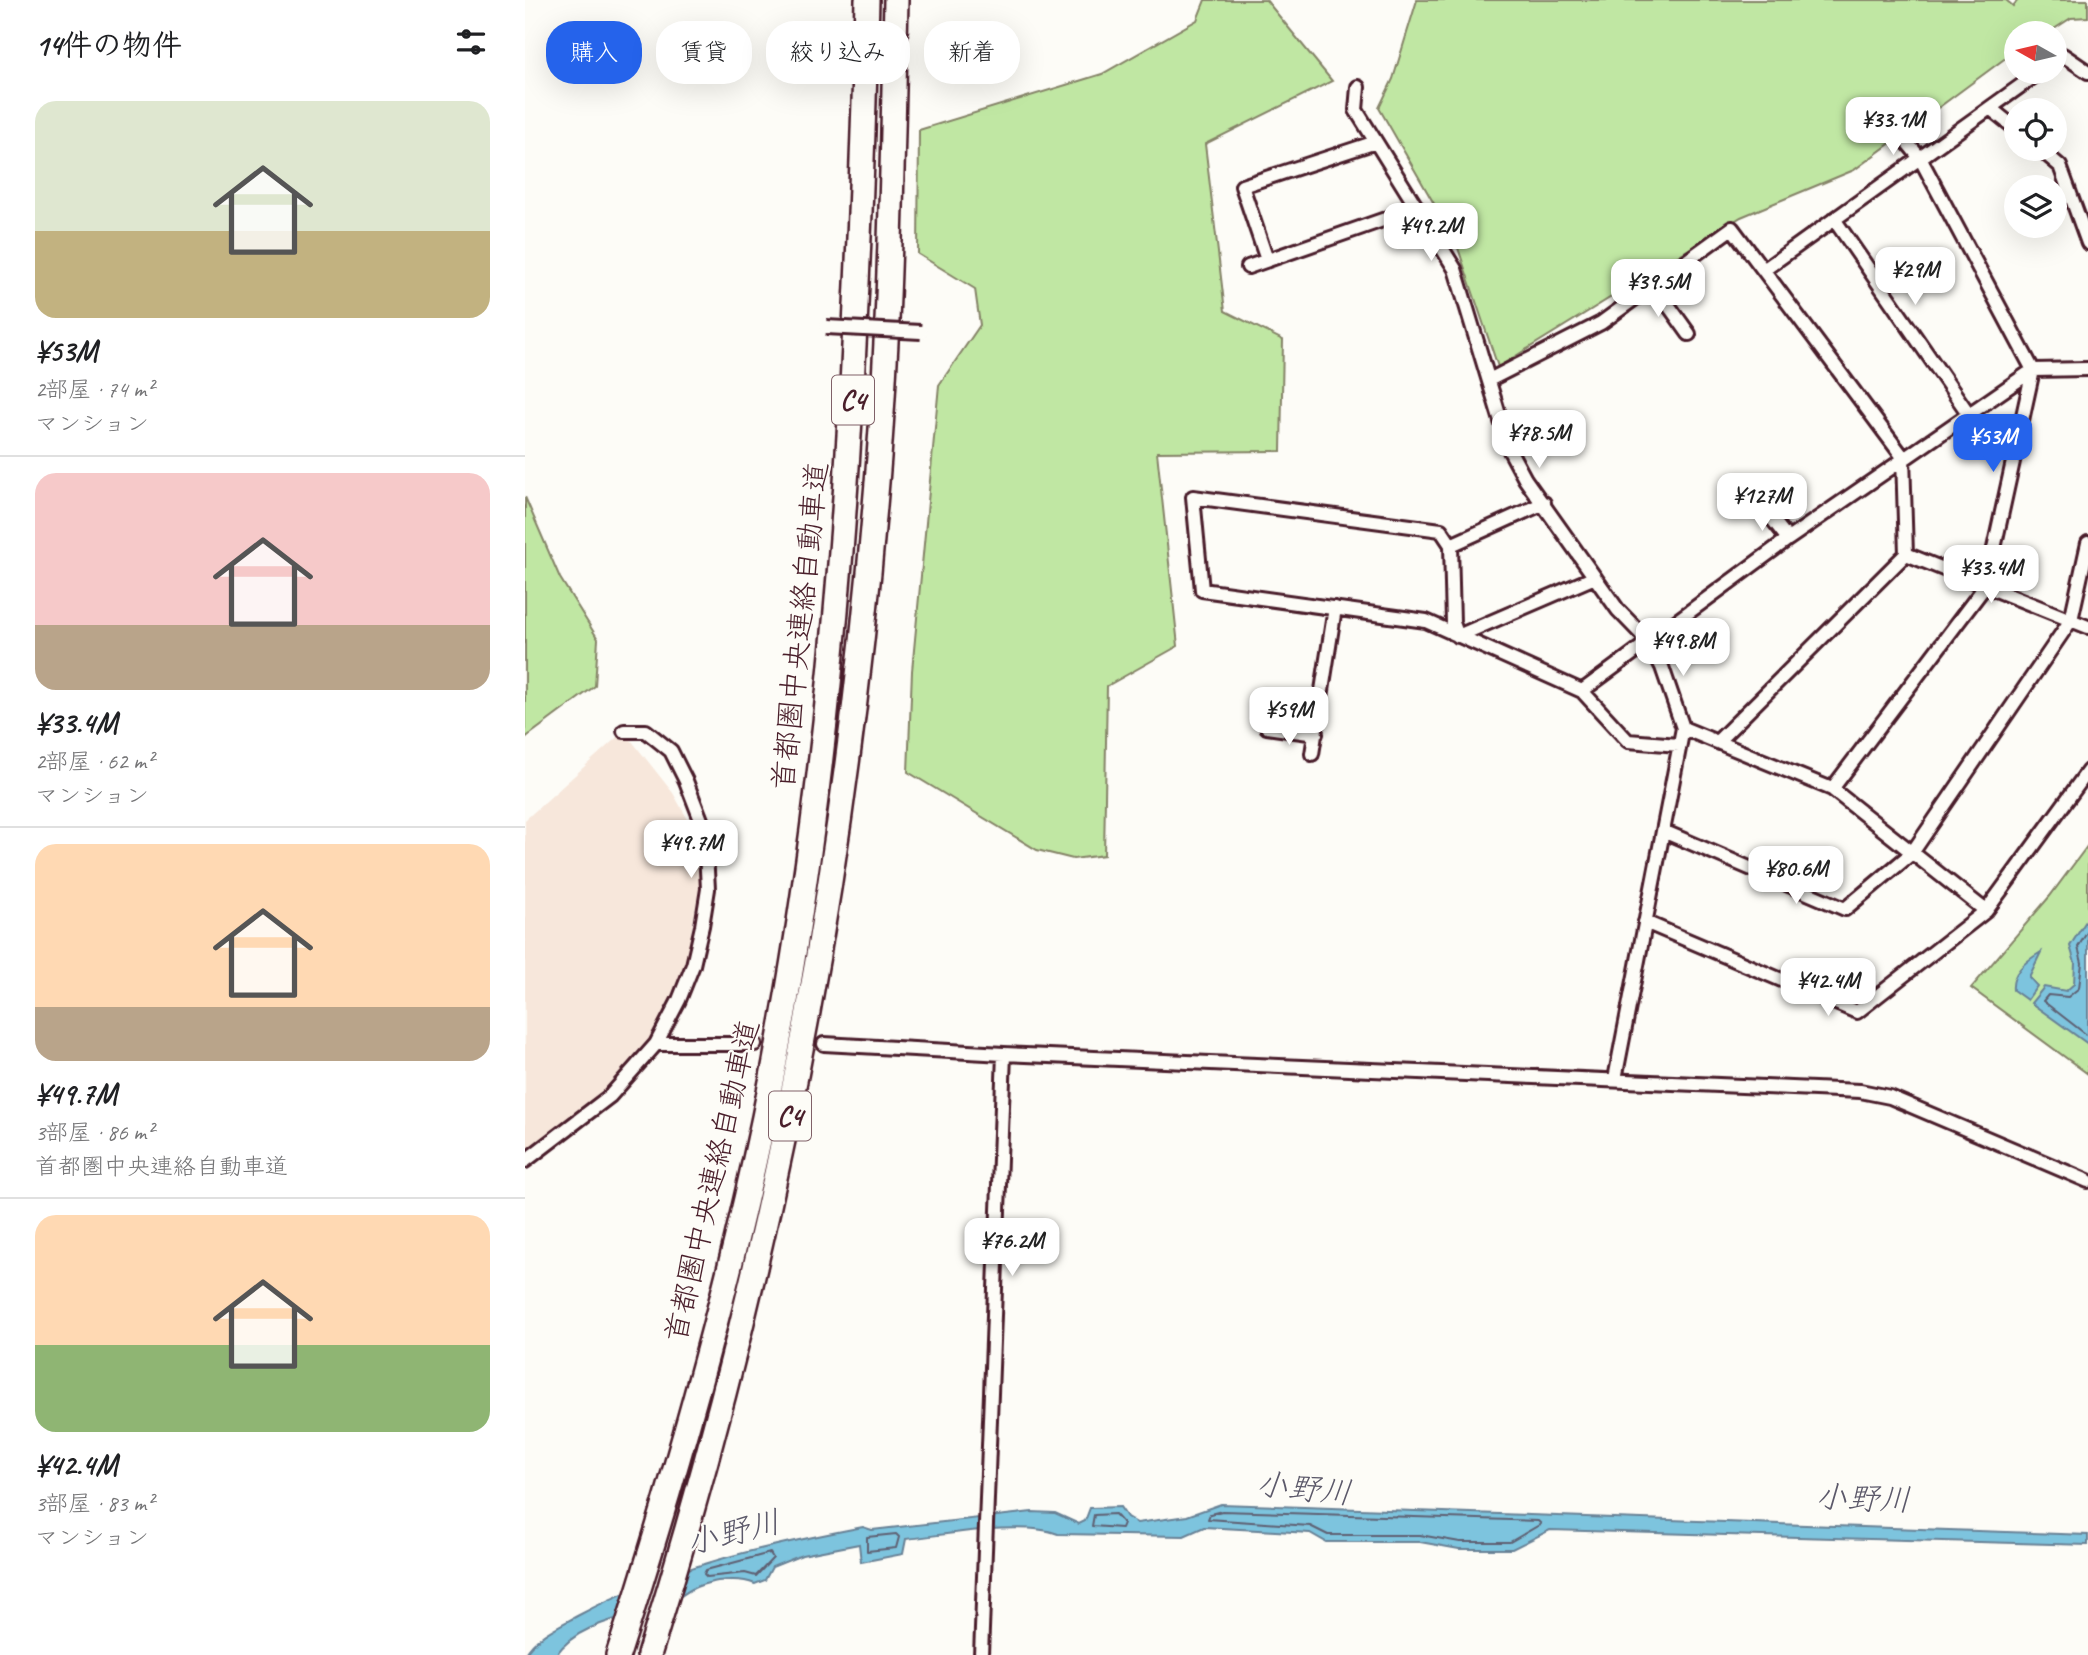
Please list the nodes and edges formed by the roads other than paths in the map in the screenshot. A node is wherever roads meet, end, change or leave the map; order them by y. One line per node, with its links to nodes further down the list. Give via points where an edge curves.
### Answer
1 (867, 0): 62 (highway, 首都圏中央連絡自動車道 / C4, via 854,384 823,724 797,926 764,1115 730,1262 687,1426)
2 (896, 0): 63 (highway, 首都圏中央連絡自動車道 / C4, via 884,391 875,510 843,795 815,986 779,1170 715,1433)
3 (2067, 58): 4 (street)
4 (2088, 72)
5 (2023, 84): 7 (street)
6 (1358, 87): 10 (street, via 1356,110)
7 (1990, 108): 8 (street); 11 (street)
8 (2004, 119)
9 (1897, 130): 11 (street)
10 (1376, 142): 13 (street); 16 (street, via 1242,186)
11 (1920, 158): 14 (street); 24 (street)
12 (2054, 161): 15 (street, via 2060,166)
13 (1417, 208): 16 (street); 25 (street, via 1455,269)
14 (1834, 219): 18 (street); 26 (street)
15 (2088, 243)
16 (1268, 260): 17 (street)
17 (1248, 267)
18 (1765, 269): 19 (street, via 1732,228); 27 (street)
19 (1654, 285): 22 (street); 25 (street, via 1601,323)
20 (826, 327): 21 (street, bridge)
21 (921, 332)
22 (1689, 334)
23 (2088, 369): 24 (street)
24 (2033, 370): 26 (street); 35 (street)
25 (1489, 380): 28 (street, via 1510,451)
26 (1968, 413): 27 (street)
27 (1903, 457): 30 (street); 33 (street)
28 (1544, 503): 32 (street); 34 (street)
29 (1762, 506): 30 (street)
30 (1787, 538): 40 (street)
31 (2088, 543): 37 (street)
32 (1451, 545): 36 (street, via 1440,530 1193,497 1202,590); 39 (street, via 1453,623)
33 (1906, 554): 35 (street); 46 (street)
34 (1595, 577): 39 (street); 40 (street)
35 (1986, 585): 37 (street); 50 (street)
36 (1335, 608): 39 (street, via 1426,621); 45 (street)
37 (2071, 620): 38 (street); 52 (street)
38 (2088, 627)
39 (1458, 636): 41 (street)
40 (1649, 642): 41 (street); 43 (street)
41 (1582, 691): 47 (street, via 1628,741)
42 (1268, 727): 45 (street)
43 (1683, 728): 46 (street); 47 (street)
44 (624, 731): 55 (street, via 646,732 671,751 703,825 706,852 708,889 693,965)
45 (1316, 734): 48 (street)
46 (1717, 742): 50 (street)
47 (1679, 745): 51 (street)
48 (1312, 754)
49 (2088, 771): 53 (street)
50 (1832, 789): 52 (street)
51 (1663, 831): 52 (street, via 1845,909); 54 (street)
52 (1912, 853): 53 (street)
53 (1986, 911): 54 (street, via 1857,1012)
54 (1645, 922): 59 (street)
55 (656, 1044): 56 (street); 60 (street, via 610,1096)
56 (755, 1044)
57 (824, 1044): 58 (street)
58 (1005, 1054): 59 (street); 64 (street)
59 (1615, 1079): 61 (street, via 1860,1091 1890,1097)
60 (525, 1161)
61 (2088, 1181)
62 (618, 1655)
63 (649, 1655)
64 (981, 1655)

